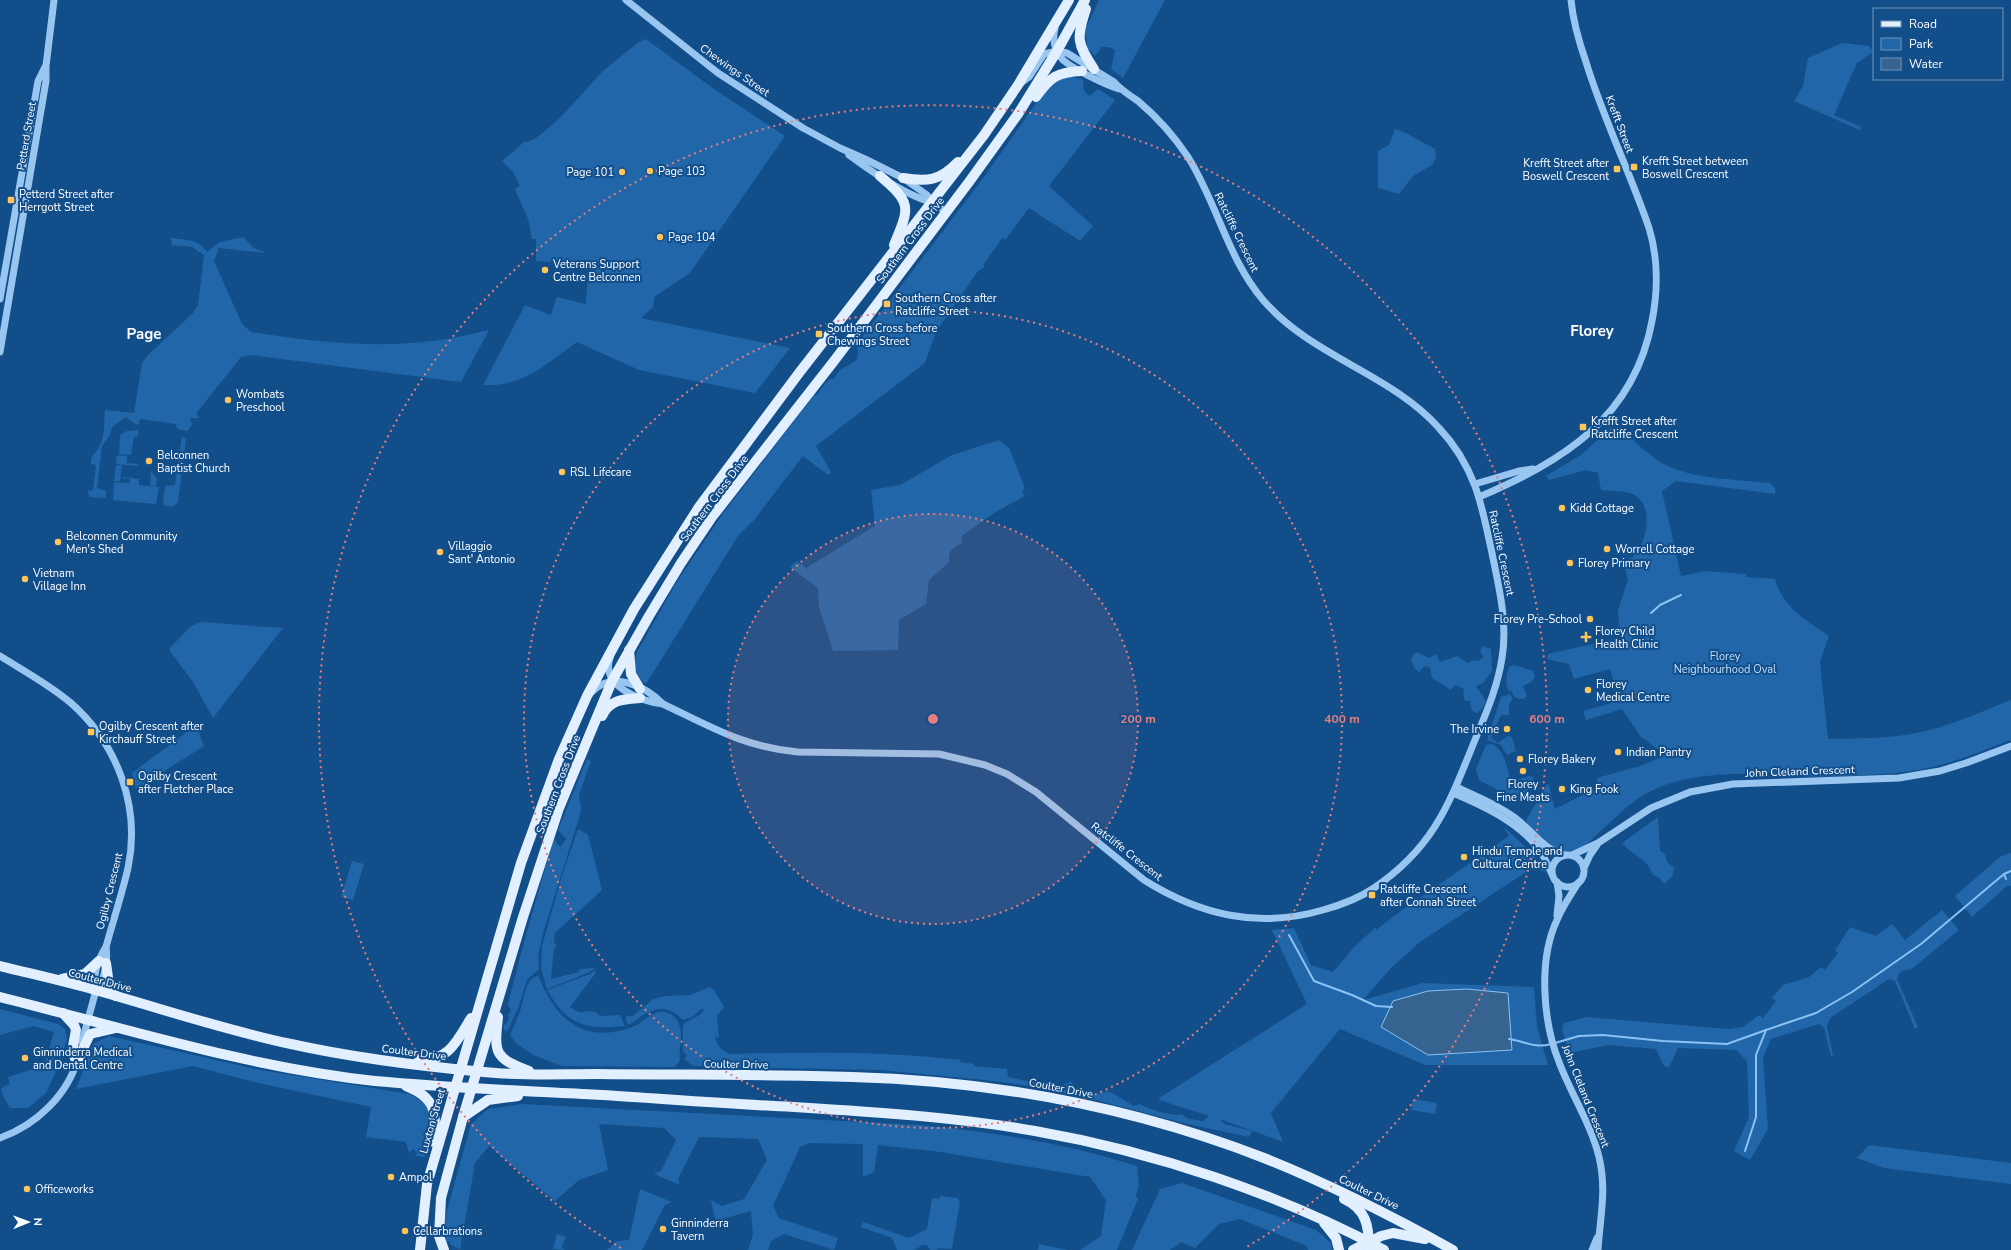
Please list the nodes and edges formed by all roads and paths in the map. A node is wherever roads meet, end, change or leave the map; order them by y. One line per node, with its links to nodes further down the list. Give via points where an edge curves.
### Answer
1 (54, 0): 9 (street, Petterd Street)
2 (626, 0): 14 (street, Chewings Street, via 718,73 788,119)
3 (1069, 0): 7 (main road, Southern Cross Drive)
4 (1085, 0): 8 (main road, Southern Cross Drive)
5 (1089, 0): 10 (main road, via 1079,37 1080,48)
6 (1572, 0): 22 (street, Krefft Street, via 1577,35 1591,80 1650,230 1656,265 1656,305 1648,339 1634,375 1612,410 1591,431 1557,457)
7 (1056, 22): 8 (street, via 1053,35); 11 (main road, Southern Cross Drive)
8 (1057, 51): 10 (street, Ratcliffe Crescent, via 1064,60); 10 (street, Ratcliffe Crescent, via 1067,53); 11 (street, via 1044,54 1029,78); 12 (main road, Southern Cross Drive)
9 (46, 66): 20 (street, Petterd Street, via 38,81); 21 (street, Petterd Street, via 46,82)
10 (1093, 74): 12 (main road, via 1070,71 1055,76 1045,84 1026,113); 23 (street, Ratcliffe Crescent, via 1119,89 1170,132 1188,158 1245,275 1266,303 1310,341 1415,404 1441,430)
11 (1018, 85): 13 (main road, Southern Cross Drive)
12 (1018, 114): 18 (main road, Southern Cross Drive)
13 (984, 135): 16 (main road, via 941,176 922,181); 17 (main road, Southern Cross Drive)
14 (840, 148): 15 (street, Chewings Street); 16 (street, Chewings Street)
15 (880, 176): 17 (street, Chewings Street, via 922,200); 19 (main road, via 899,192 905,203 906,213)
16 (902, 178): 17 (street, Chewings Street, via 927,195)
17 (932, 202): 18 (street, Chewings Street); 19 (main road, Southern Cross Drive)
18 (946, 212): 26 (main road, Southern Cross Drive, via 712,517)
19 (887, 262): 25 (main road, Southern Cross Drive, via 799,373 699,507 656,572)
20 (0, 299)
21 (0, 352)
22 (1535, 469): 23 (street, Krefft Street); 24 (street, Krefft Street, via 1522,479)
23 (1475, 484): 24 (street, Ratcliffe Crescent)
24 (1479, 497): 33 (street, Ratcliffe Crescent, via 1502,611 1502,658 1492,696)
25 (615, 643): 28 (street, via 608,661); 30 (main road, Southern Cross Drive)
26 (629, 650): 28 (main road, Southern Cross Drive); 29 (main road, via 631,674)
27 (0, 656): 43 (street, Ogilby Crescent, via 52,689 86,718 112,754 120,774 130,811 130,850 128,867)
28 (612, 681): 29 (street, Ratcliffe Crescent, via 620,688); 30 (street, via 603,683); 31 (main road, Southern Cross Drive)
29 (640, 693): 31 (main road, via 611,704 604,711); 33 (street, Ratcliffe Crescent, via 654,704 663,704 727,735 778,750 939,754 985,765 1027,786 1144,880 1163,892 1206,910 1245,918 1278,919 1308,914 1344,904 1368,892 1389,877 1420,848 1442,817)
30 (587, 696): 40 (main road, Southern Cross Drive, via 543,800)
31 (585, 744): 41 (main road, Southern Cross Drive, via 560,808)
32 (2011, 746): 34 (street, John Cleland Crescent, via 1966,763 1926,774 1868,780 1733,784 1690,792 1651,808)
33 (1455, 790): 35 (street, via 1485,800 1512,816 1552,850); 37 (street, via 1516,828 1540,850)
34 (1598, 843): 35 (street, John Cleland Crescent); 36 (street, John Cleland Crescent)
35 (1569, 855): 36 (street, via 1582,862); 37 (street, via 1555,862)
36 (1584, 868): 39 (street, via 1584,875)
37 (1552, 874): 38 (street)
38 (1557, 882): 39 (street, via 1570,887); 42 (street, John Cleland Crescent)
39 (1578, 883): 42 (street, John Cleland Crescent)
40 (506, 913): 41 (main road); 50 (main road, Southern Cross Drive)
41 (524, 917): 47 (main road, Southern Cross Drive)
42 (1557, 919): 70 (street, John Cleland Crescent, via 1545,974 1545,998 1557,1056 1599,1158 1604,1203)
43 (103, 962): 45 (main road, via 85,974); 46 (street, Ogilby Crescent, via 94,982); 48 (main road, via 109,985)
44 (0, 966): 45 (main road, Coulter Drive)
45 (56, 980): 46 (main road, Coulter Drive)
46 (96, 990): 48 (main road, Coulter Drive); 52 (street, Ogilby Crescent)
47 (500, 993): 57 (main road, Southern Cross Drive); 58 (main road, via 496,1040 499,1053 509,1063)
48 (116, 996): 54 (main road, Coulter Drive, via 287,1044)
49 (0, 997): 51 (main road)
50 (479, 1004): 54 (main road, via 451,1050 442,1056 428,1060); 56 (main road, Southern Cross Drive)
51 (63, 1013): 52 (main road); 55 (main road, via 76,1030 72,1052)
52 (88, 1019): 53 (main road); 55 (street, Ogilby Crescent)
53 (120, 1028): 55 (main road, via 90,1034); 59 (main road, via 275,1066)
54 (383, 1060): 56 (main road, Coulter Drive)
55 (77, 1062): 64 (street, Ogilby Crescent, via 62,1091 43,1111 25,1126)
56 (460, 1069): 57 (main road, Coulter Drive); 60 (main road, Luxton Street)
57 (477, 1071): 58 (main road, Coulter Drive); 61 (main road)
58 (536, 1074): 67 (main road, Coulter Drive, via 852,1077 917,1080 981,1087 1110,1110 1226,1144)
59 (396, 1083): 60 (main road); 65 (main road, via 417,1090 431,1103 435,1119)
60 (454, 1087): 61 (main road); 65 (main road, Luxton Street)
61 (472, 1088): 62 (main road); 63 (main road)
62 (546, 1092): 63 (main road, via 488,1100); 69 (main road, via 949,1118 1039,1131 1159,1159 1220,1179)
63 (463, 1117): 66 (main road)
64 (0, 1138)
65 (433, 1160): 68 (main road, Luxton Street)
66 (451, 1163): 68 (main road, via 442,1176 434,1203 429,1210); 74 (main road, via 440,1210 439,1236)
67 (1300, 1173): 71 (main road, Coulter Drive, via 1387,1214); 72 (main road, via 1308,1182 1350,1202 1362,1213 1369,1231)
68 (423, 1212): 73 (main road, Luxton Street)
69 (1319, 1219): 72 (main road); 75 (main road, via 1336,1238)
70 (1599, 1234): 79 (street, John Cleland Crescent); 80 (street, John Cleland Crescent)
71 (1440, 1243): 72 (main road, via 1393,1233 1381,1236); 78 (main road, Coulter Drive)
72 (1369, 1246): 76 (main road); 77 (main road)
73 (420, 1250)
74 (444, 1250)
75 (1339, 1250)
76 (1353, 1250)
77 (1384, 1250)
78 (1453, 1250)
79 (1592, 1250)
80 (1598, 1250)

